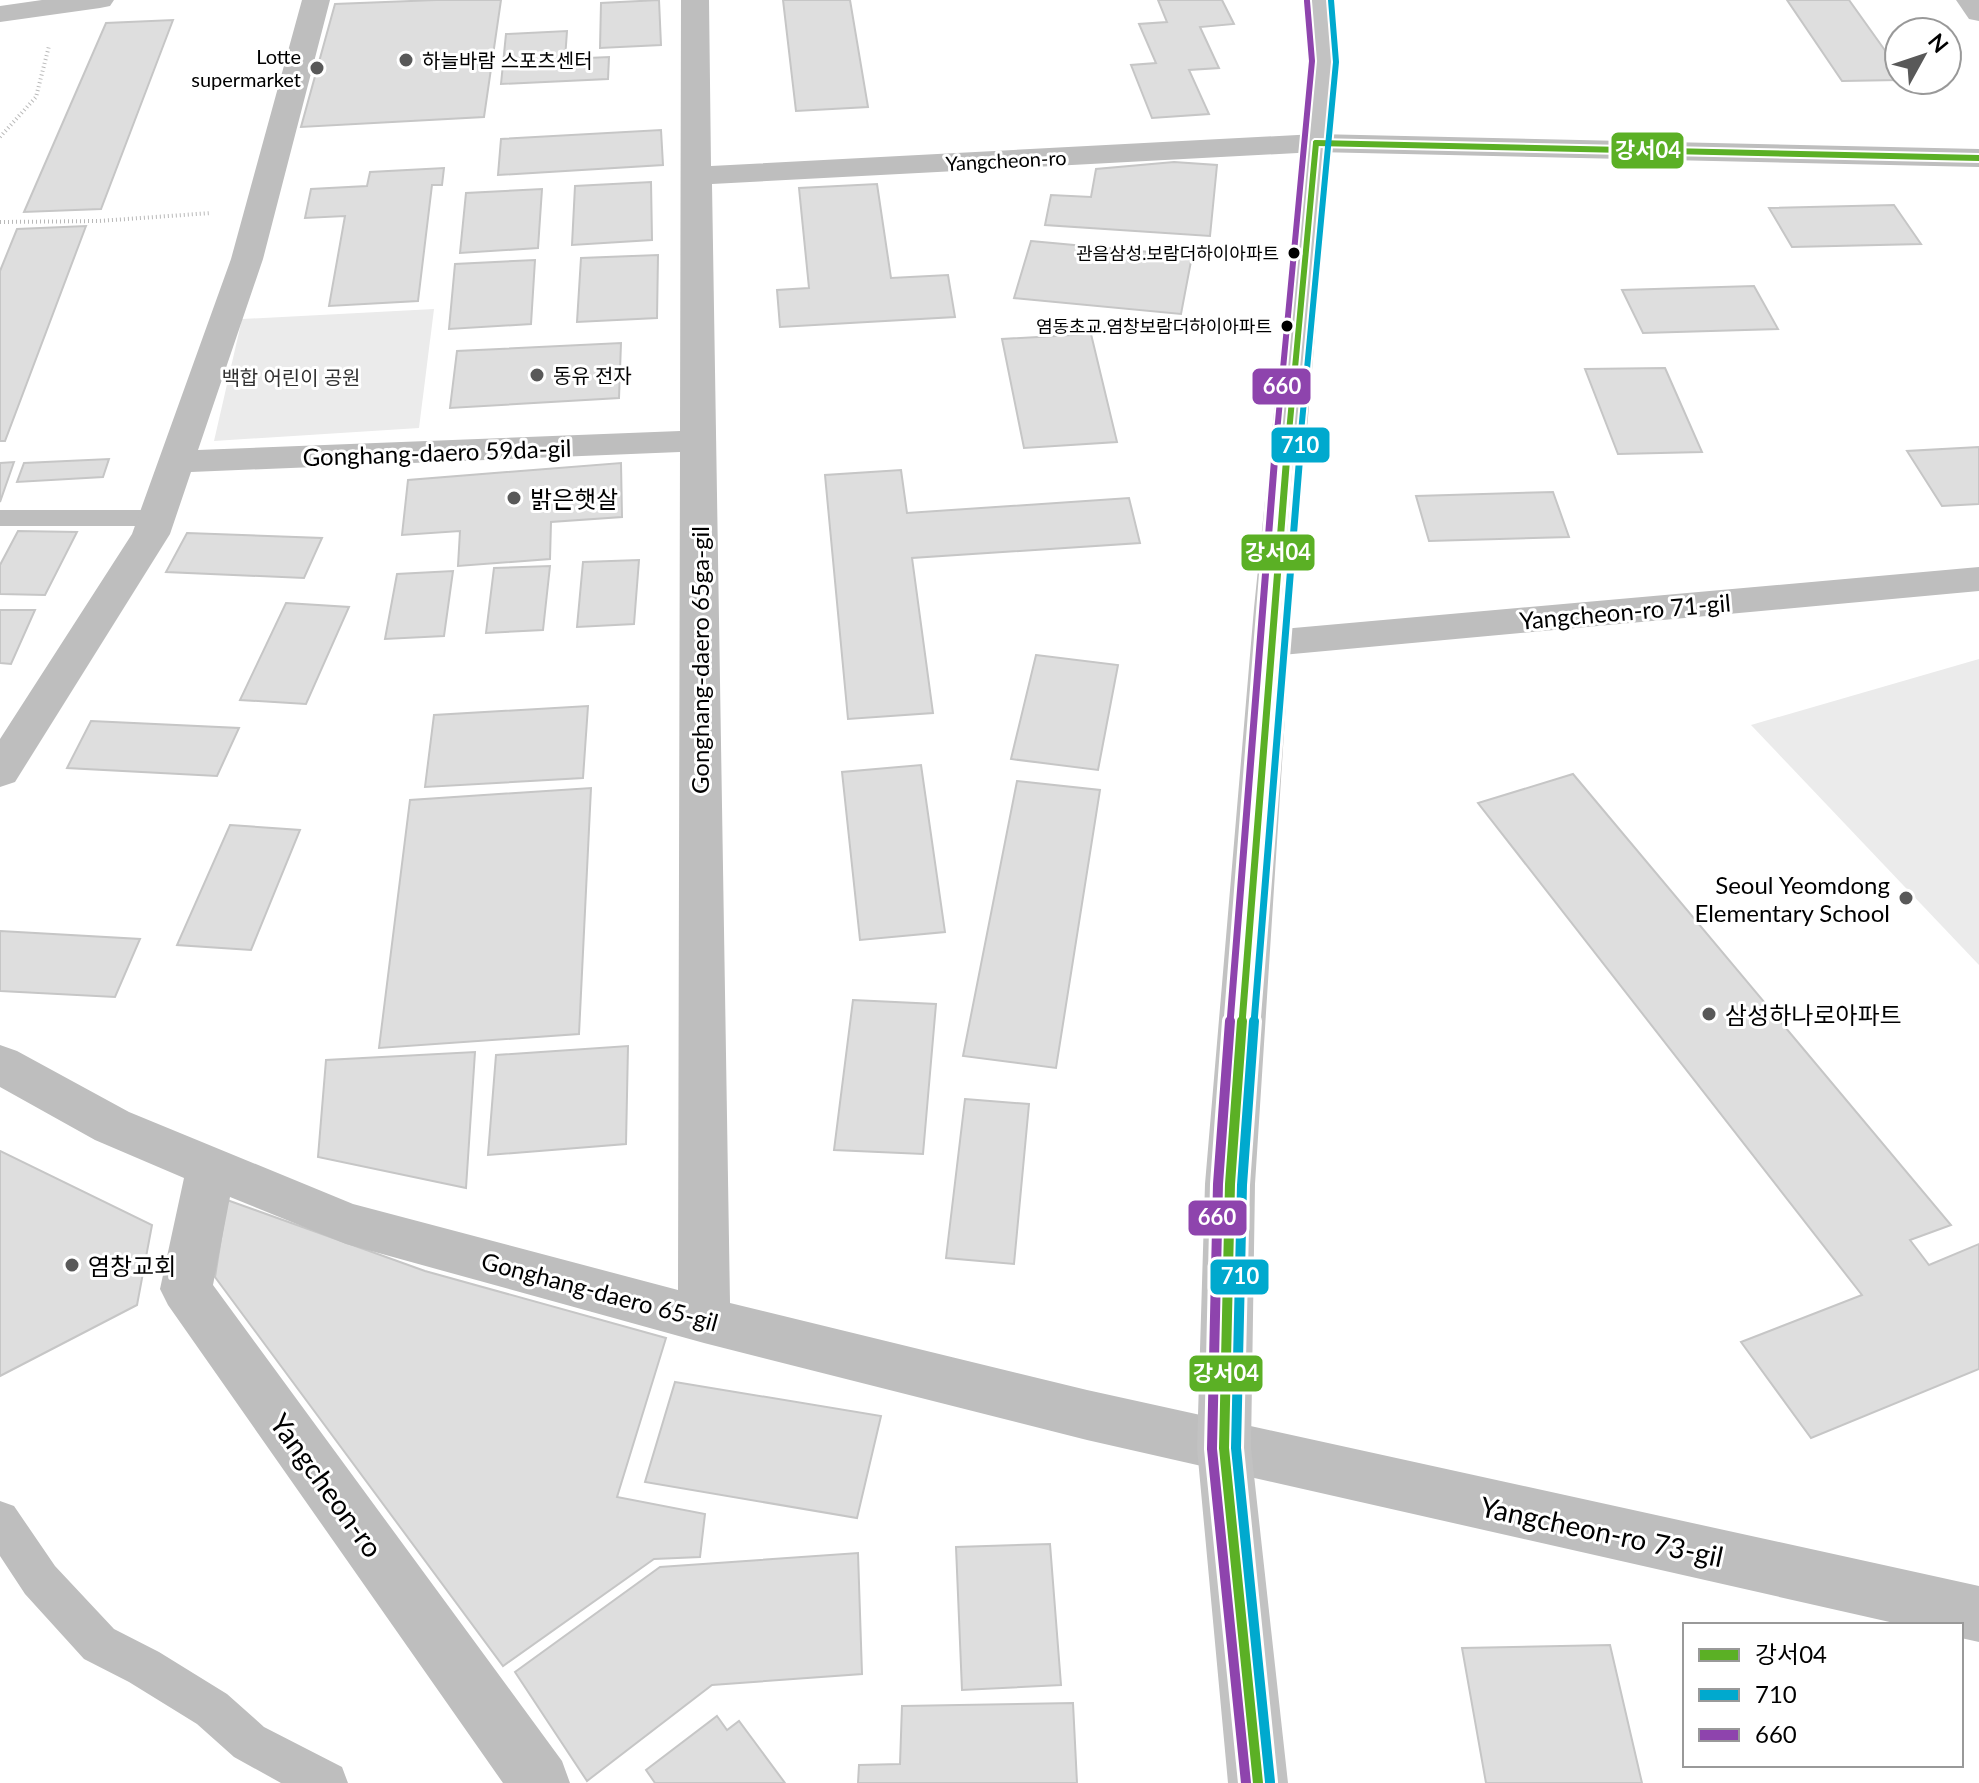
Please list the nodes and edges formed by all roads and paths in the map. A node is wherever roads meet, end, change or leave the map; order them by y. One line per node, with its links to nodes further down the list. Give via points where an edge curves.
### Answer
1 (100, 0): 6 (street)
2 (316, 0): 12 (street)
3 (695, 0): 11 (street, Gonghang-daero 65ga-gil)
4 (1319, 0): 9 (main road, via 1324,61)
5 (1970, 0): 7 (street)
6 (8, 13): 8 (path, via 4,41 50,41 36,97)
7 (1979, 13)
8 (0, 137)
9 (1316, 143): 10 (street, Yangcheon-ro); 11 (street, Yangcheon-ro); 19 (main road)
10 (1979, 158)
11 (696, 176): 14 (street, Gonghang-daero 65ga-gil)
12 (260, 209): 13 (path); 15 (street)
13 (0, 222)
14 (698, 441): 15 (street, Gonghang-daero 59da-gil); 23 (street, Gonghang-daero 65ga-gil)
15 (176, 462): 17 (street)
16 (0, 518): 17 (lane)
17 (157, 518): 20 (street)
18 (1979, 579): 19 (street, Yangcheon-ro 71-gil)
19 (1271, 643): 24 (main road, via 1230,1184)
20 (0, 772)
21 (0, 1064): 22 (street, Gonghang-daero 65-gil, via 112,1126)
22 (211, 1167): 23 (street, Gonghang-daero 65-gil, via 346,1223); 28 (street, Yangcheon-ro, via 186,1289)
23 (704, 1320): 24 (street, Gonghang-daero 65-gil)
24 (1224, 1448): 26 (street, Yangcheon-ro 73-gil); 29 (main road)
25 (0, 1520): 27 (lane, via 40,1580 99,1644 212,1709 249,1742)
26 (1979, 1614)
27 (326, 1783)
28 (540, 1783)
29 (1258, 1783)

